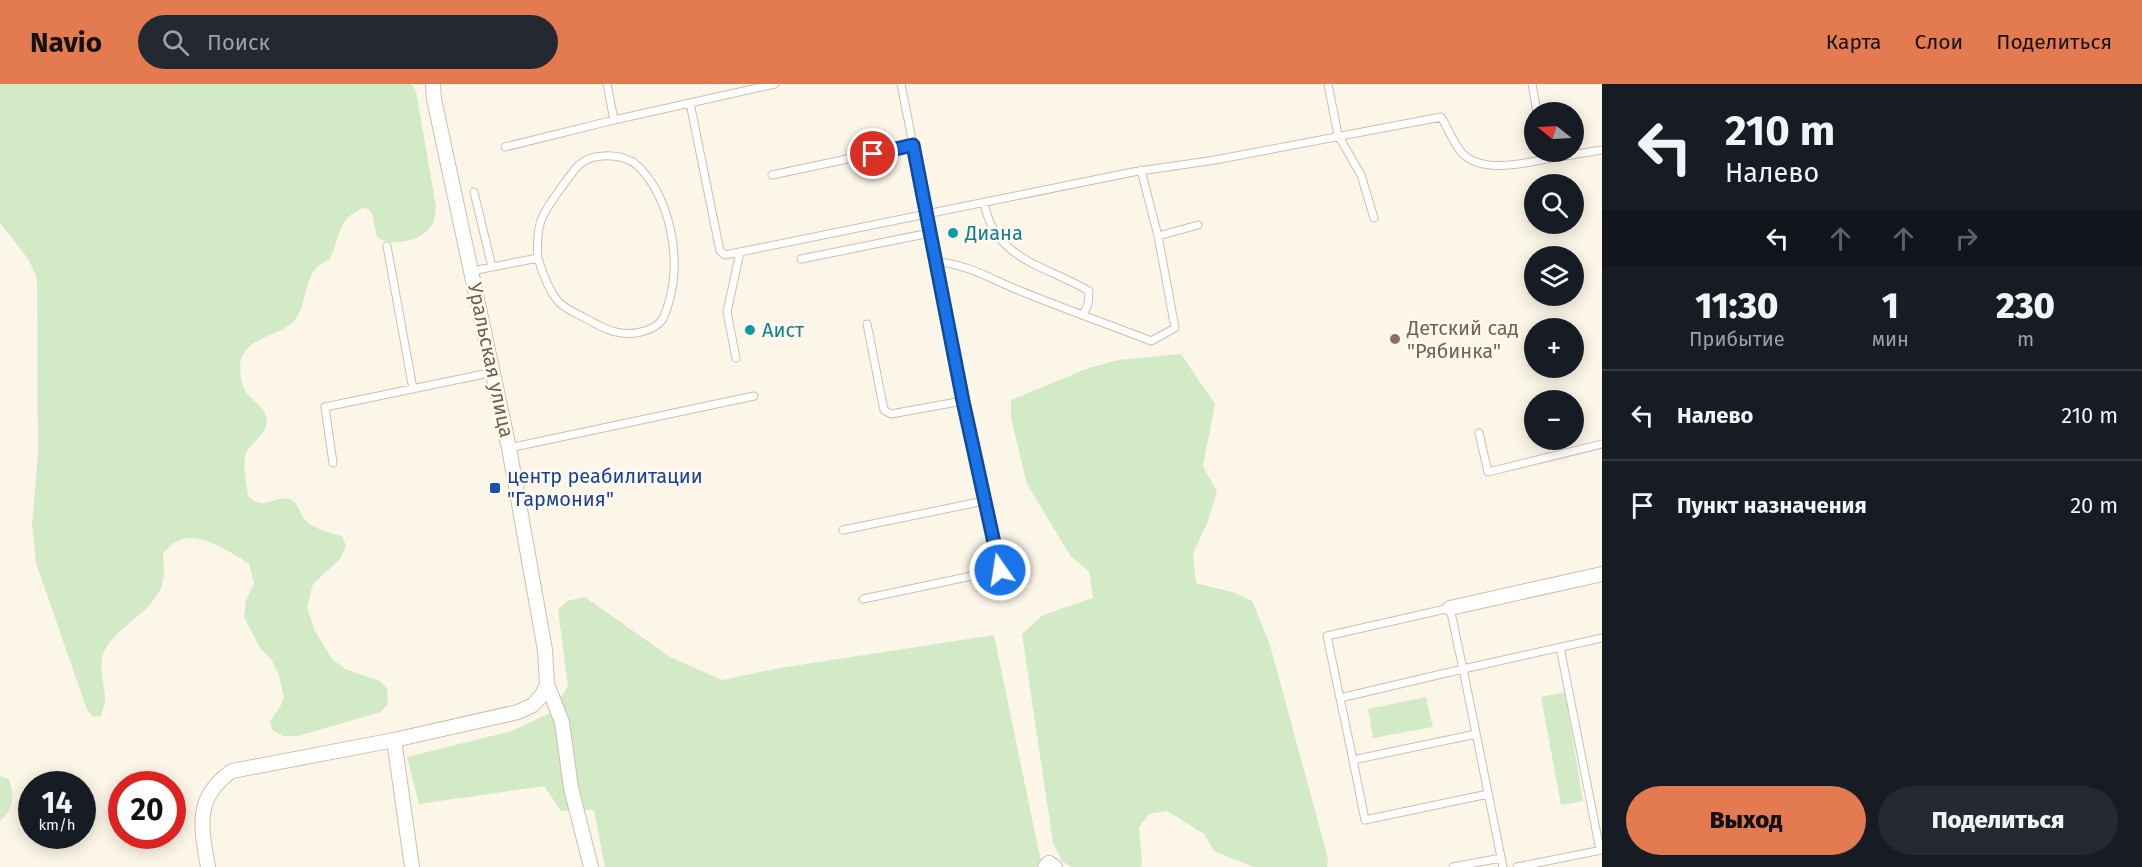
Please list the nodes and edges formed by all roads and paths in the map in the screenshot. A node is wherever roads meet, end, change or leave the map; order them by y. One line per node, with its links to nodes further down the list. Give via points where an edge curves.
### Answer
1 (433, 84): 31 (street, Уральская улица)
2 (607, 84): 9 (lane)
3 (775, 84): 8 (lane)
4 (901, 84): 11 (lane)
5 (1328, 84): 10 (lane)
6 (1532, 84): 7 (lane)
7 (1535, 102)
8 (690, 103): 9 (lane); 26 (lane, via 720,251 725,255)
9 (614, 120): 12 (lane)
10 (1338, 135): 15 (lane, via 1442,117 1462,153 1473,161 1497,166); 16 (lane, via 1215,160); 21 (lane, via 1361,175)
11 (913, 145): 17 (lane); 20 (lane)
12 (505, 147)
13 (1602, 150): 14 (lane)
14 (1584, 152)
15 (1524, 160)
16 (1141, 170): 19 (lane); 24 (lane)
17 (772, 175)
18 (474, 192): 30 (lane)
19 (984, 202): 20 (lane); 32 (lane, via 991,226 1017,256 1089,291)
20 (926, 213): 23 (lane); 26 (lane)
21 (1374, 218)
22 (1198, 225): 24 (lane)
23 (930, 233): 28 (lane); 29 (lane)
24 (1158, 236): 32 (lane, via 1175,328 1151,341)
25 (387, 246): 36 (lane)
26 (740, 252): 34 (lane, via 727,312)
27 (538, 258): 27 (lane, via 557,301 616,332 645,331 662,320 667,309 675,278 663,207 646,176 633,161 623,157 594,158 578,166 543,216); 30 (lane)
28 (801, 259)
29 (936, 262): 32 (lane, via 952,262); 38 (lane)
30 (492, 267): 31 (lane)
31 (472, 272): 35 (street, Уральская улица)
32 (1083, 315)
33 (867, 324): 38 (lane, via 884,410 891,414)
34 (736, 358)
35 (494, 372): 36 (lane); 41 (street, Уральская улица)
36 (413, 389): 42 (lane, via 325,407)
37 (754, 396): 41 (lane)
38 (963, 401): 43 (lane)
39 (1479, 433): 40 (lane, via 1488,472)
40 (1602, 444)
41 (509, 448): 51 (street, Уральская улица, via 543,639)
42 (333, 463)
43 (984, 501): 44 (lane); 46 (lane, via 1000,570)
44 (843, 530)
45 (1602, 574): 47 (street)
46 (862, 599)
47 (1450, 608): 50 (lane); 52 (lane, via 1328,636)
48 (1602, 638): 49 (lane)
49 (1560, 647): 50 (lane); 57 (lane)
50 (1463, 669): 52 (lane); 53 (lane)
51 (547, 684): 54 (street, via 533,705 518,712); 61 (street, Уральская улица, via 562,722 572,788)
52 (1340, 698): 55 (lane)
53 (1476, 734): 55 (lane); 56 (lane)
54 (394, 740): 59 (street, via 232,771 210,790 201,817); 60 (street)
55 (1353, 760): 56 (lane, via 1365,820)
56 (1488, 795): 58 (lane)
57 (1601, 850): 64 (lane)
58 (1501, 858): 62 (lane); 63 (lane)
59 (208, 867)
60 (412, 867)
61 (591, 867)
62 (1453, 867)
63 (1503, 867)
64 (1516, 867)

